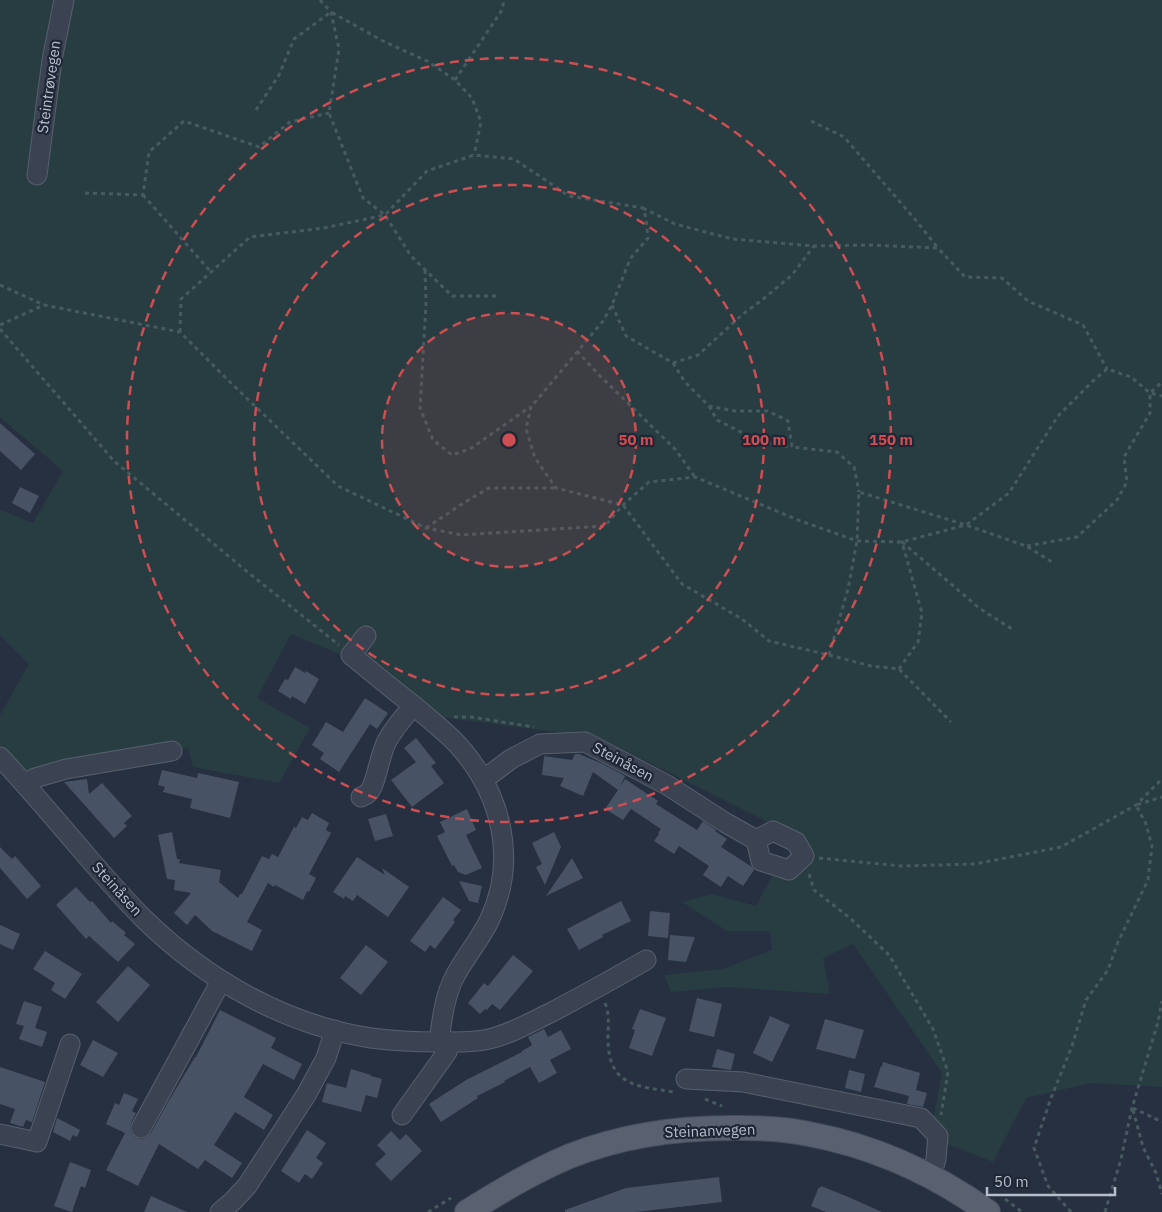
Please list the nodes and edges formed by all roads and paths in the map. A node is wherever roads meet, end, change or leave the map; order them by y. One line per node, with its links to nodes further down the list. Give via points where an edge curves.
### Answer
1 (64, 0): 10 (street, Steintrøvegen, via 52,60)
2 (320, 0): 4 (path)
3 (504, 0): 5 (path, via 502,10)
4 (331, 12): 5 (path, via 428,61); 6 (path, via 294,39 279,75); 7 (path, via 339,49)
5 (454, 80): 9 (path, via 472,98 481,122)
6 (256, 110)
7 (329, 113): 12 (path, via 290,122 259,147 184,121 150,152); 14 (path, via 363,198)
8 (811, 120): 16 (path, via 844,137)
9 (474, 154): 13 (path, via 514,159 569,196); 14 (path, via 427,171)
10 (37, 175)
11 (85, 193): 12 (path)
12 (143, 195): 18 (path)
13 (643, 208): 15 (path, via 675,224 732,239); 21 (path, via 648,238 630,259)
14 (385, 216): 17 (path, via 411,256); 18 (path, via 250,237)
15 (814, 246): 16 (path); 27 (path, via 792,275 698,355)
16 (938, 248): 28 (path, via 965,277 1002,278 1028,301 1083,325)
17 (426, 270): 20 (path, via 452,296); 33 (path, via 420,408 433,440 452,455 470,449)
18 (211, 272): 25 (path, via 181,299)
19 (0, 286): 22 (path)
20 (500, 296)
21 (612, 304): 26 (path); 27 (path, via 626,336)
22 (44, 305): 23 (path); 25 (path)
23 (0, 325)
24 (0, 329): 47 (path, via 114,461)
25 (180, 332): 40 (path, via 338,486)
26 (578, 352): 33 (path); 35 (path, via 675,449)
27 (672, 363): 32 (path, via 685,382)
28 (1107, 369): 30 (path, via 1131,377); 39 (path, via 1058,416 1009,493)
29 (1162, 382): 30 (path)
30 (1150, 394): 31 (path); 43 (path, via 1150,413 1124,457 1127,482 1117,500 1077,537)
31 (1162, 396)
32 (709, 406): 34 (path, via 717,420 742,433); 34 (path, via 735,411 768,411 788,422)
33 (531, 407): 36 (path, via 526,430 535,458)
34 (792, 447): 37 (path, via 837,452 854,467)
35 (695, 477): 38 (path, via 649,482); 41 (path, via 798,520)
36 (556, 488): 38 (path); 40 (path, via 489,488)
37 (859, 492): 39 (path); 41 (path)
38 (623, 505): 40 (path, via 605,526 462,536); 48 (path, via 682,584 742,619 769,641)
39 (966, 525): 42 (path); 43 (path)
40 (426, 528)
41 (857, 540): 42 (path); 48 (path, via 848,589)
42 (902, 542): 45 (path, via 980,608); 49 (path, via 922,613 918,642)
43 (1026, 546): 44 (path)
44 (1052, 562)
45 (1014, 631)
46 (366, 636): 47 (street)
47 (351, 655): 50 (street)
48 (829, 655): 49 (path)
49 (899, 670): 51 (path)
50 (414, 706): 55 (street, via 457,744); 57 (street, via 386,742 373,786)
51 (951, 722)
52 (172, 751): 56 (street, via 66,769)
53 (0, 757): 56 (street, Steinåsen)
54 (1162, 779): 59 (path)
55 (483, 780): 60 (street, Steinåsen, via 511,759 540,744 584,742 667,785); 67 (street, via 502,830 504,866 489,921 448,993 444,1007)
56 (25, 784): 63 (street, Steinåsen, via 119,893 190,960)
57 (361, 797)
58 (1162, 797): 59 (path)
59 (1136, 805): 61 (path, via 1061,847 975,864 901,866); 83 (path, via 1152,846 1148,880 1108,970 1086,1000 1034,1148 1048,1186)
60 (756, 840): 61 (street, via 772,831 796,842); 61 (street, via 761,861 789,870)
61 (804, 856): 77 (path, via 814,890 889,955 932,1029 948,1072)
62 (646, 960): 64 (street, Steinåsen)
63 (221, 981): 66 (street, Steinåsen, via 276,1010); 75 (street)
64 (598, 988): 67 (street, Steinåsen, via 500,1036 471,1042); 69 (path, via 608,1012 608,1052 620,1076 643,1087)
65 (1162, 1001): 72 (path)
66 (335, 1030): 67 (street, Steinåsen, via 370,1038); 80 (street, via 326,1058 306,1095 246,1186)
67 (445, 1042): 73 (street, via 447,1052)
68 (70, 1044): 76 (street, via 37,1142)
69 (683, 1086): 77 (street, via 742,1082 921,1118)
70 (698, 1096): 71 (path)
71 (722, 1106)
72 (1132, 1108): 74 (path); 79 (path); 84 (path)
73 (402, 1115)
74 (1162, 1122)
75 (141, 1128)
76 (0, 1134)
77 (938, 1136): 78 (street)
78 (931, 1177): 81 (main road, Steinanvegen, via 867,1150 809,1134 754,1128 695,1128 632,1137 570,1156); 82 (main road, Steinanvegen)
79 (1162, 1194)
80 (226, 1207)
81 (467, 1212)
82 (988, 1212)
83 (1071, 1212)
84 (1105, 1212)

